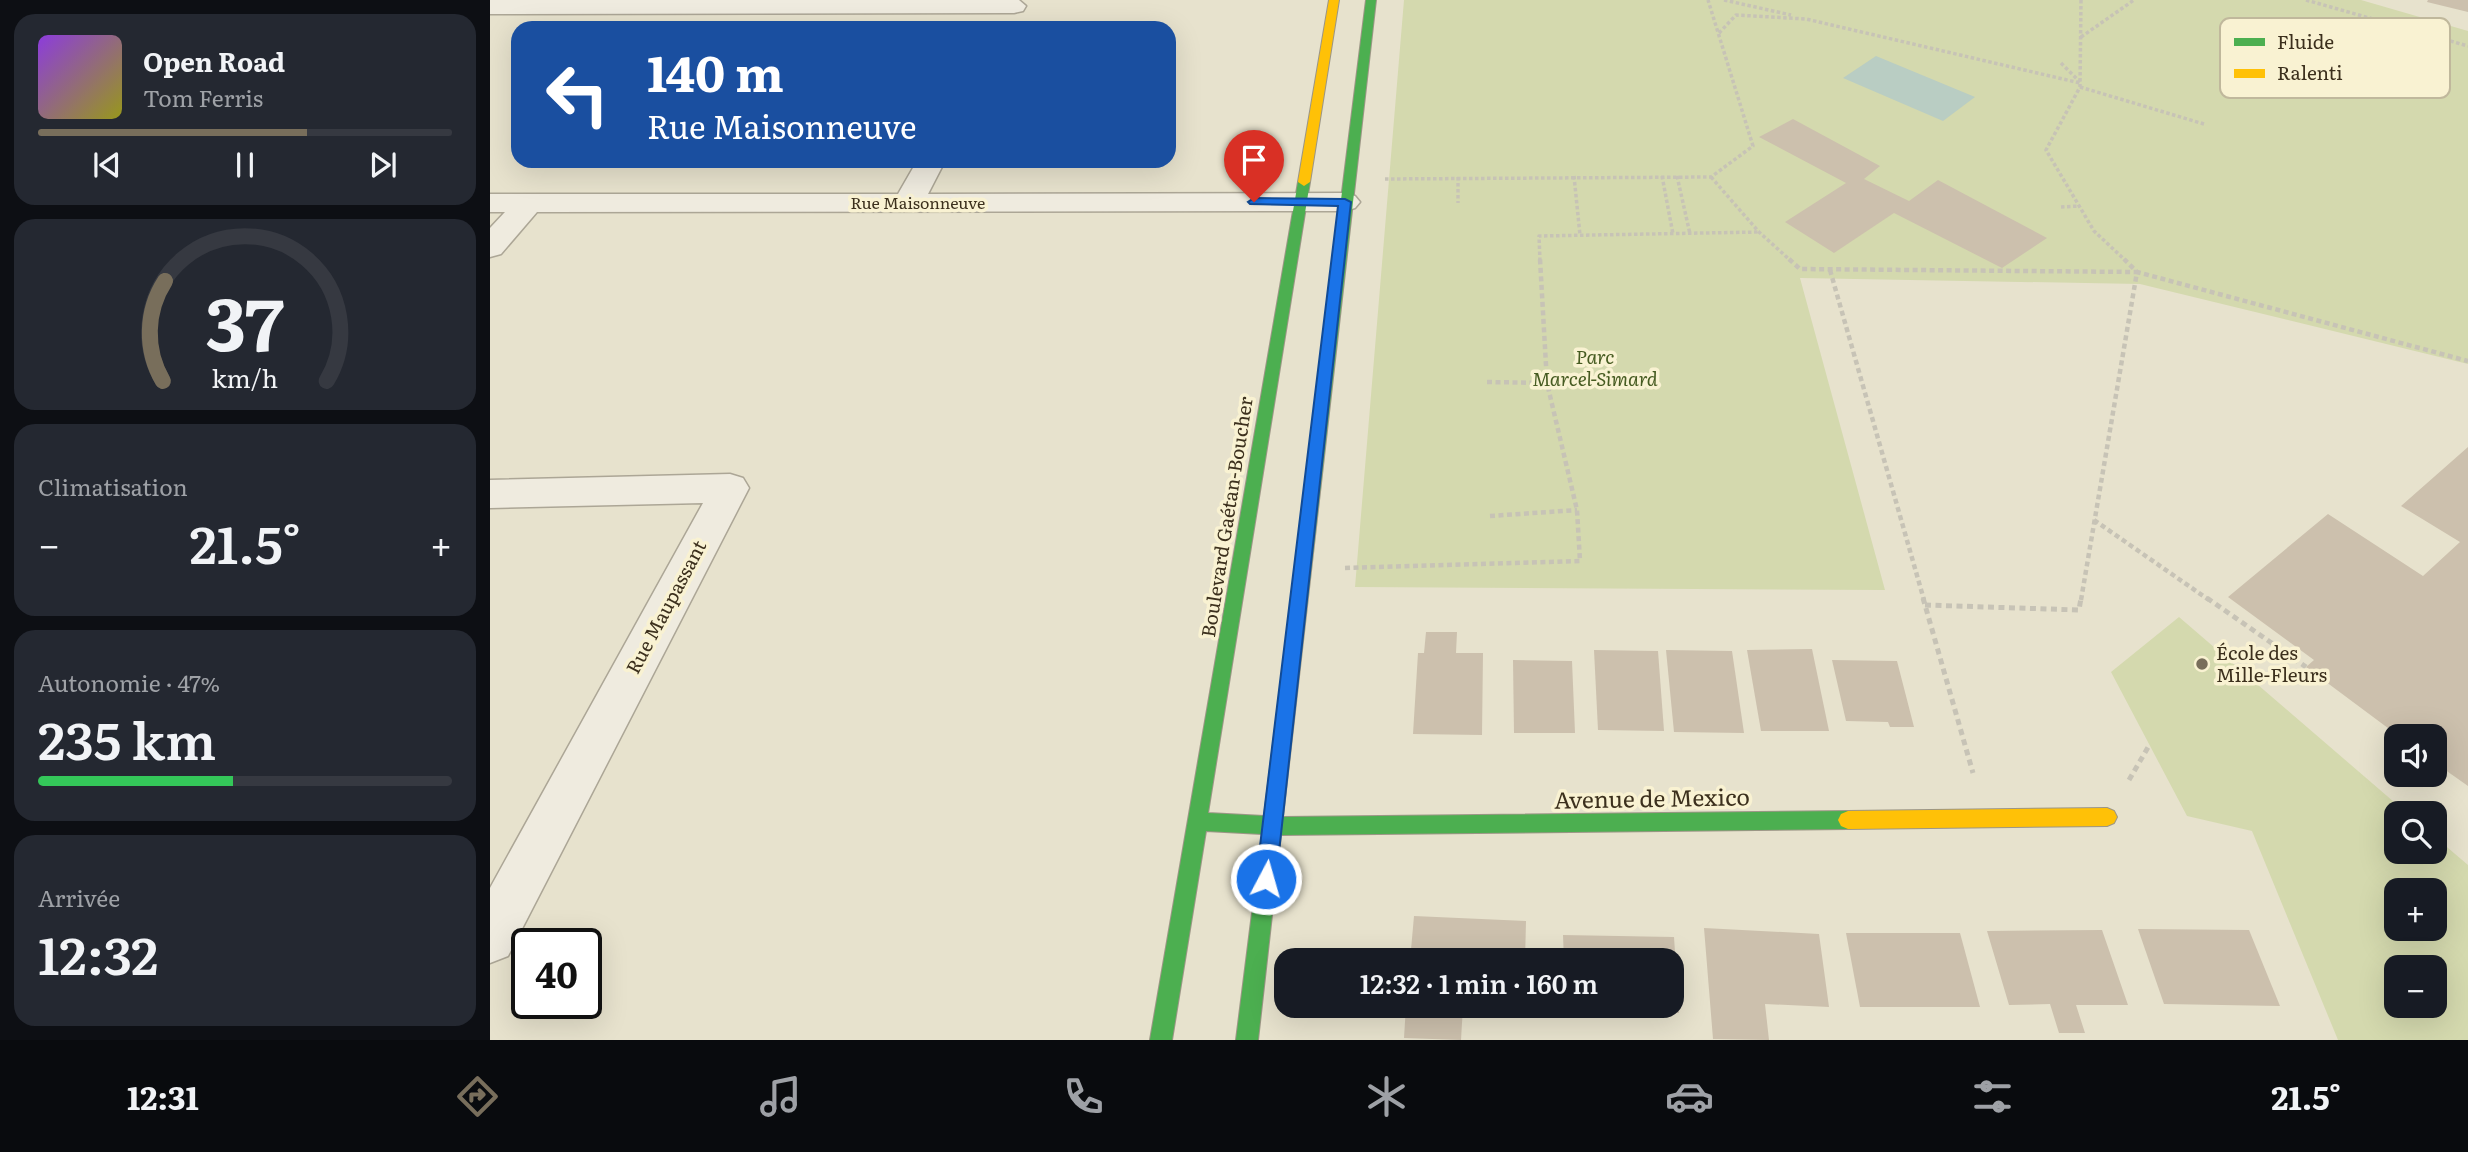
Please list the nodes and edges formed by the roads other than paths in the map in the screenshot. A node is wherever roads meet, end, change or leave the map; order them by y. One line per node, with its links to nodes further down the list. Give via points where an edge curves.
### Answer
1 (1334, 0): 7 (street, Boulevard Gaétan-Boucher)
2 (1371, 0): 8 (street)
3 (1015, 3): 4 (street); 5 (street)
4 (490, 7)
5 (1006, 21)
6 (926, 168): 11 (street)
7 (1299, 202): 8 (street, Rue Maisonneuve); 11 (street, Rue Maisonneuve); 15 (street, Boulevard Gaétan-Boucher)
8 (1345, 202): 16 (street)
9 (490, 203): 10 (street, Rue Maisonneuve)
10 (529, 203): 11 (street, Rue Maisonneuve); 12 (street)
11 (908, 203)
12 (490, 247)
13 (490, 494): 17 (street, Rue Maupassant, via 730,488)
14 (2107, 817): 16 (street, Avenue de Mexico)
15 (1198, 821): 16 (street, Avenue de Mexico); 18 (street, Boulevard Gaétan-Boucher)
16 (1272, 826): 19 (street)
17 (490, 938)
18 (1161, 1040)
19 (1247, 1040)

